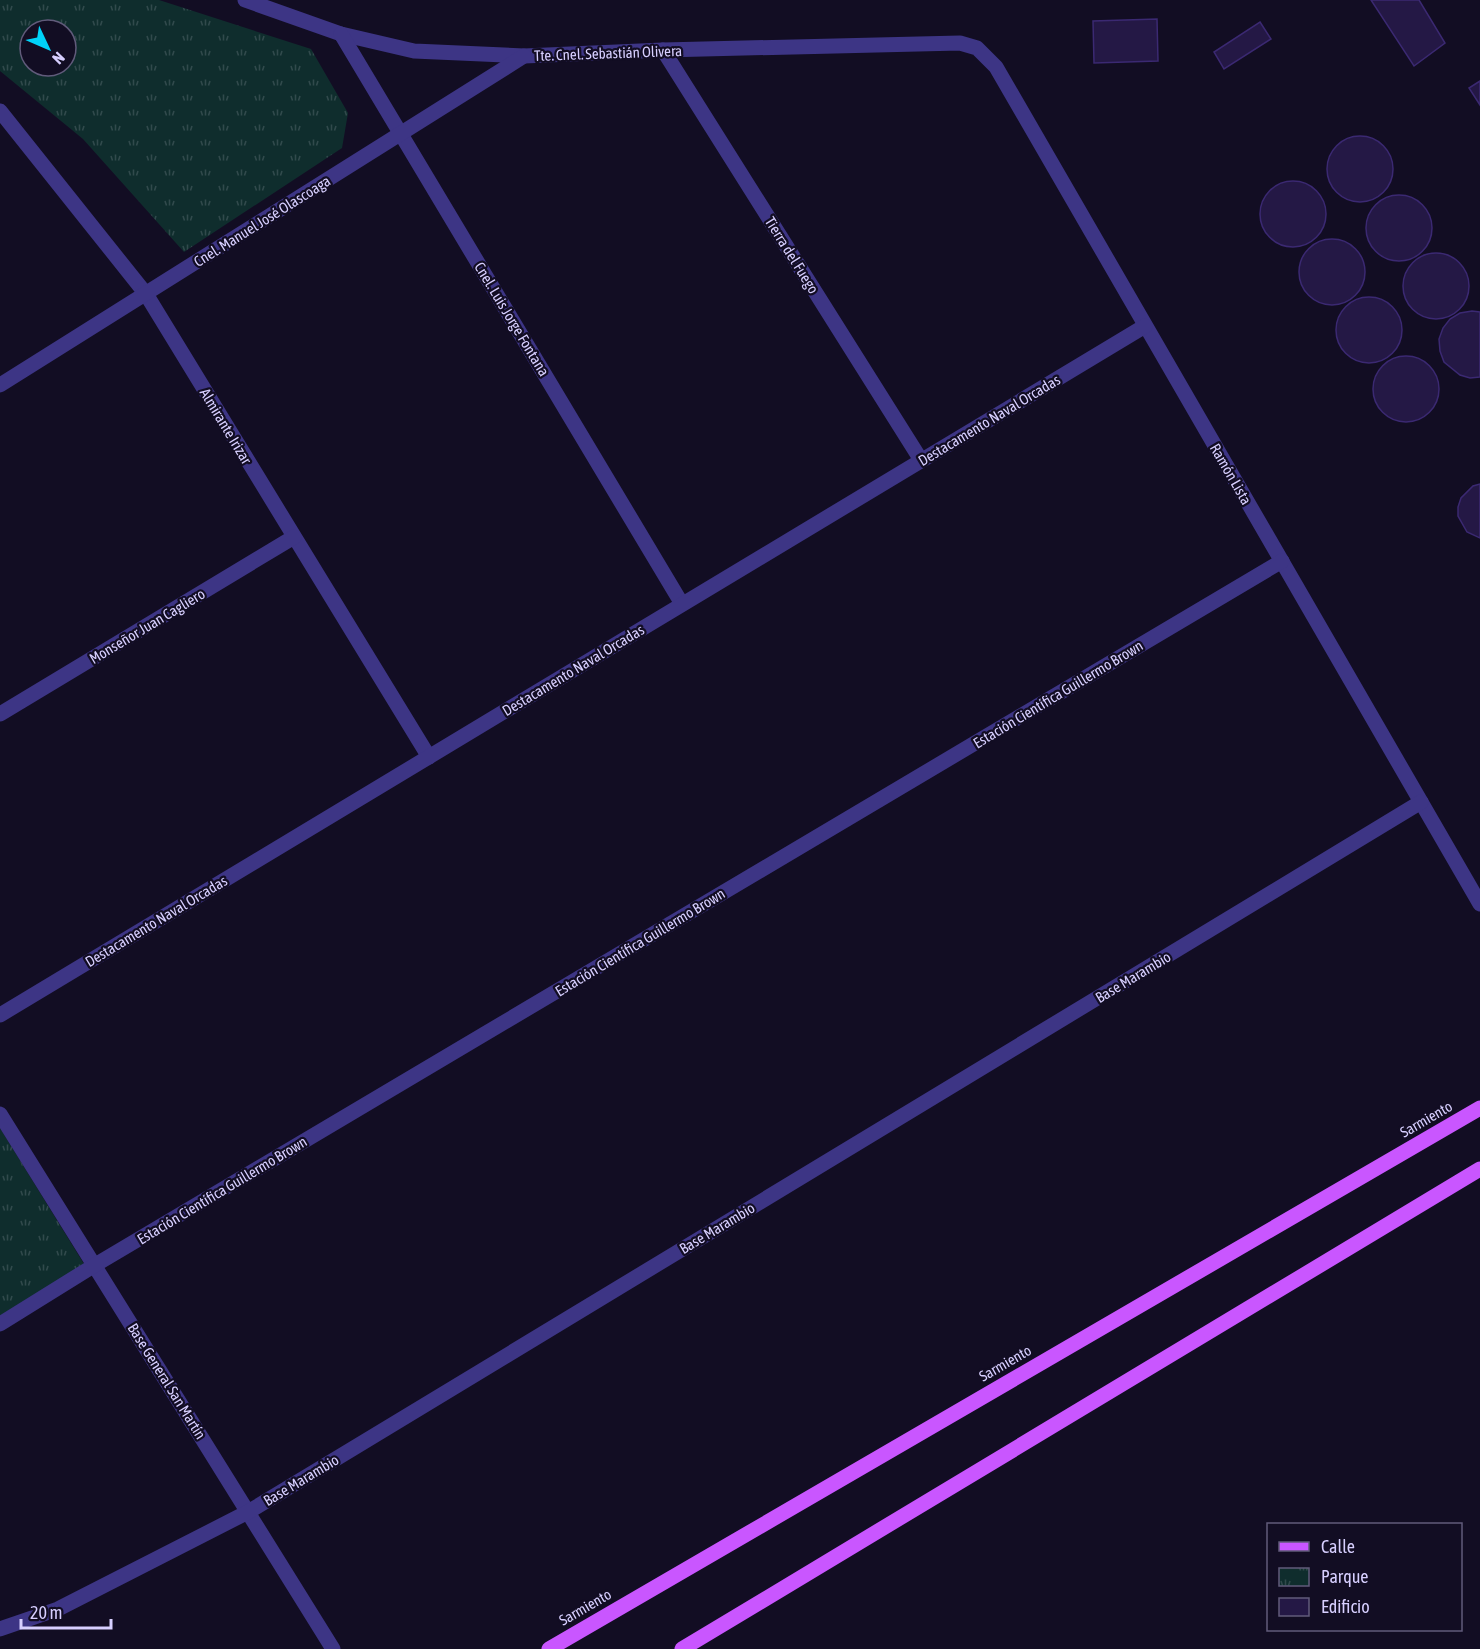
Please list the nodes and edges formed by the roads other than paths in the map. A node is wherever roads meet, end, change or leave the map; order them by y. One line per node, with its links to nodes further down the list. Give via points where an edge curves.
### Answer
1 (245, 0): 2 (street, Tte. Cnel. Sebastián Olivera)
2 (340, 34): 5 (street, Tte. Cnel. Sebastián Olivera, via 414,51); 7 (street, Cnel. Luis Jorge Fontana)
3 (977, 48): 4 (street, Tte. Cnel. Sebastián Olivera, via 960,43); 9 (street, Ramón Lista, via 996,67)
4 (663, 50): 5 (street, Tte. Cnel. Sebastián Olivera); 11 (street, Tierra del Fuego)
5 (524, 56): 7 (street, Cnel. Manuel José Olascoaga)
6 (0, 111): 8 (street, Almirante Irizar)
7 (401, 132): 8 (street, Cnel. Manuel José Olascoaga); 14 (street, Cnel. Luis Jorge Fontana)
8 (146, 294): 10 (street, Cnel. Manuel José Olascoaga); 12 (street, Almirante Irizar)
9 (1145, 326): 11 (street, Destacamento Naval Orcadas); 13 (street, Ramón Lista)
10 (0, 384)
11 (921, 460): 14 (street, Destacamento Naval Orcadas)
12 (294, 537): 15 (street, Monseñor Juan Cagliero); 16 (street, Almirante Irizar)
13 (1282, 561): 17 (street, Ramón Lista); 23 (street, Estación Científica Guillermo Brown)
14 (682, 604): 16 (street, Destacamento Naval Orcadas)
15 (0, 714)
16 (429, 757): 19 (street, Destacamento Naval Orcadas)
17 (1421, 802): 18 (street, Ramón Lista); 25 (street, Base Marambio)
18 (1480, 904)
19 (0, 1015)
20 (1480, 1108): 28 (main road, Sarmiento)
21 (0, 1114): 23 (street, Base General San Martín)
22 (1480, 1169): 29 (main road)
23 (95, 1266): 24 (street, Estación Científica Guillermo Brown); 25 (street, Base General San Martín)
24 (0, 1324)
25 (248, 1512): 26 (street, Base Marambio, via 58,1609); 27 (street, Base General San Martín)
26 (0, 1629)
27 (333, 1649)
28 (549, 1649)
29 (682, 1649)

